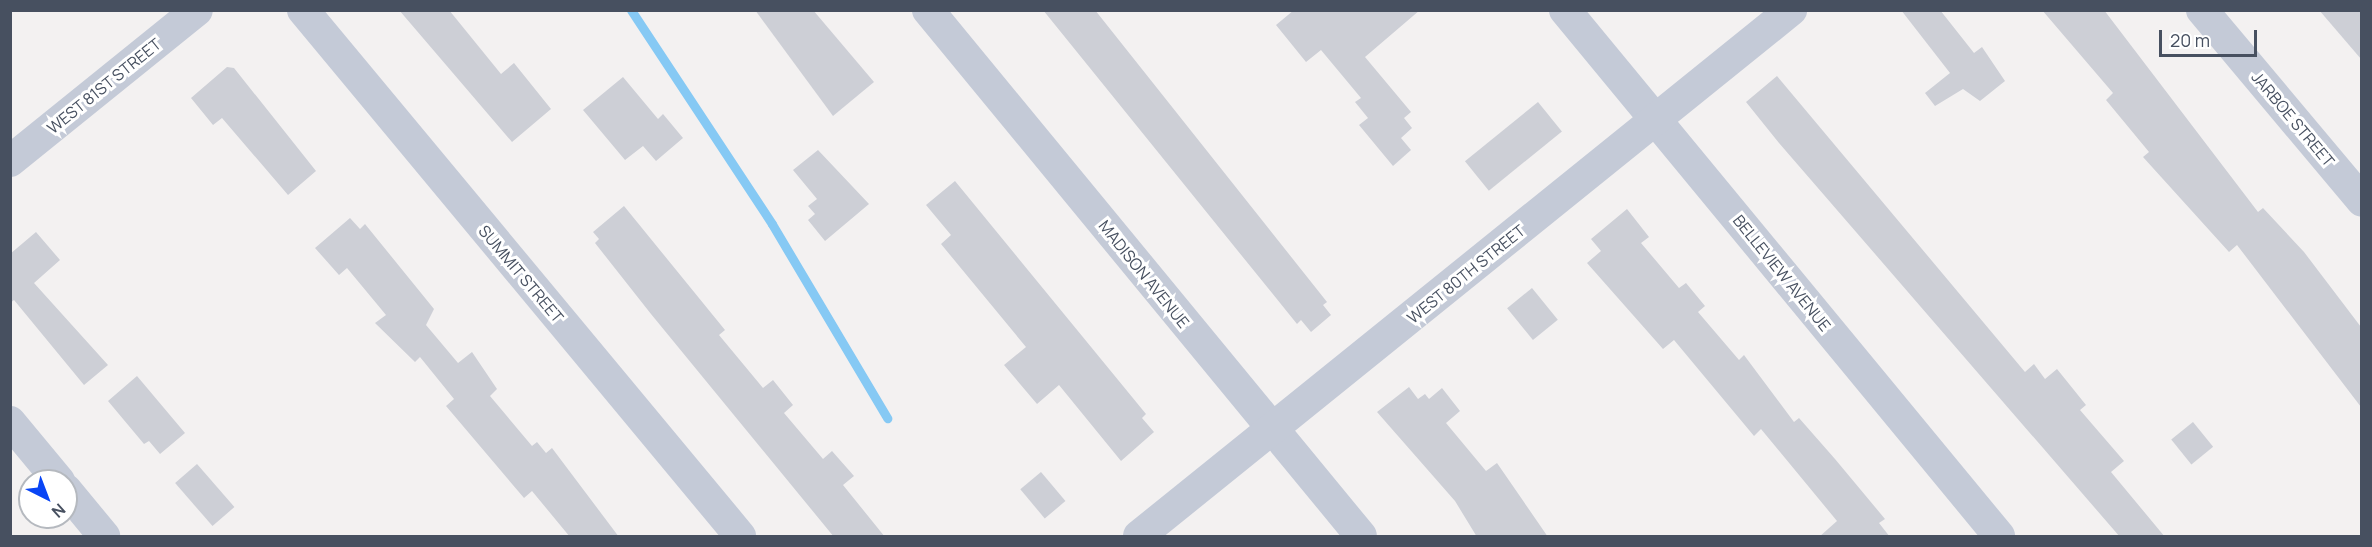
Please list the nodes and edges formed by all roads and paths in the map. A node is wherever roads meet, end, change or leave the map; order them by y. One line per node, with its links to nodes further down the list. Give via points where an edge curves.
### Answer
1 (197, 10): 8 (street, WEST 81ST STREET)
2 (303, 10): 15 (street, SUMMIT STREET)
3 (928, 10): 11 (street, MADISON AVENUE)
4 (1565, 10): 7 (street, BELLEVIEW AVENUE)
5 (1791, 10): 7 (street, WEST 80TH STREET)
6 (2202, 10): 9 (street, JARBOE STREET)
7 (1656, 120): 11 (street, WEST 80TH STREET); 18 (street, BELLEVIEW AVENUE)
8 (10, 161)
9 (2361, 201)
10 (10, 422): 12 (street)
11 (1273, 429): 16 (street, WEST 80TH STREET); 17 (street, MADISON AVENUE)
12 (49, 469)
13 (78, 505): 14 (street)
14 (104, 537)
15 (740, 537)
16 (1139, 537)
17 (1361, 537)
18 (1999, 537)

